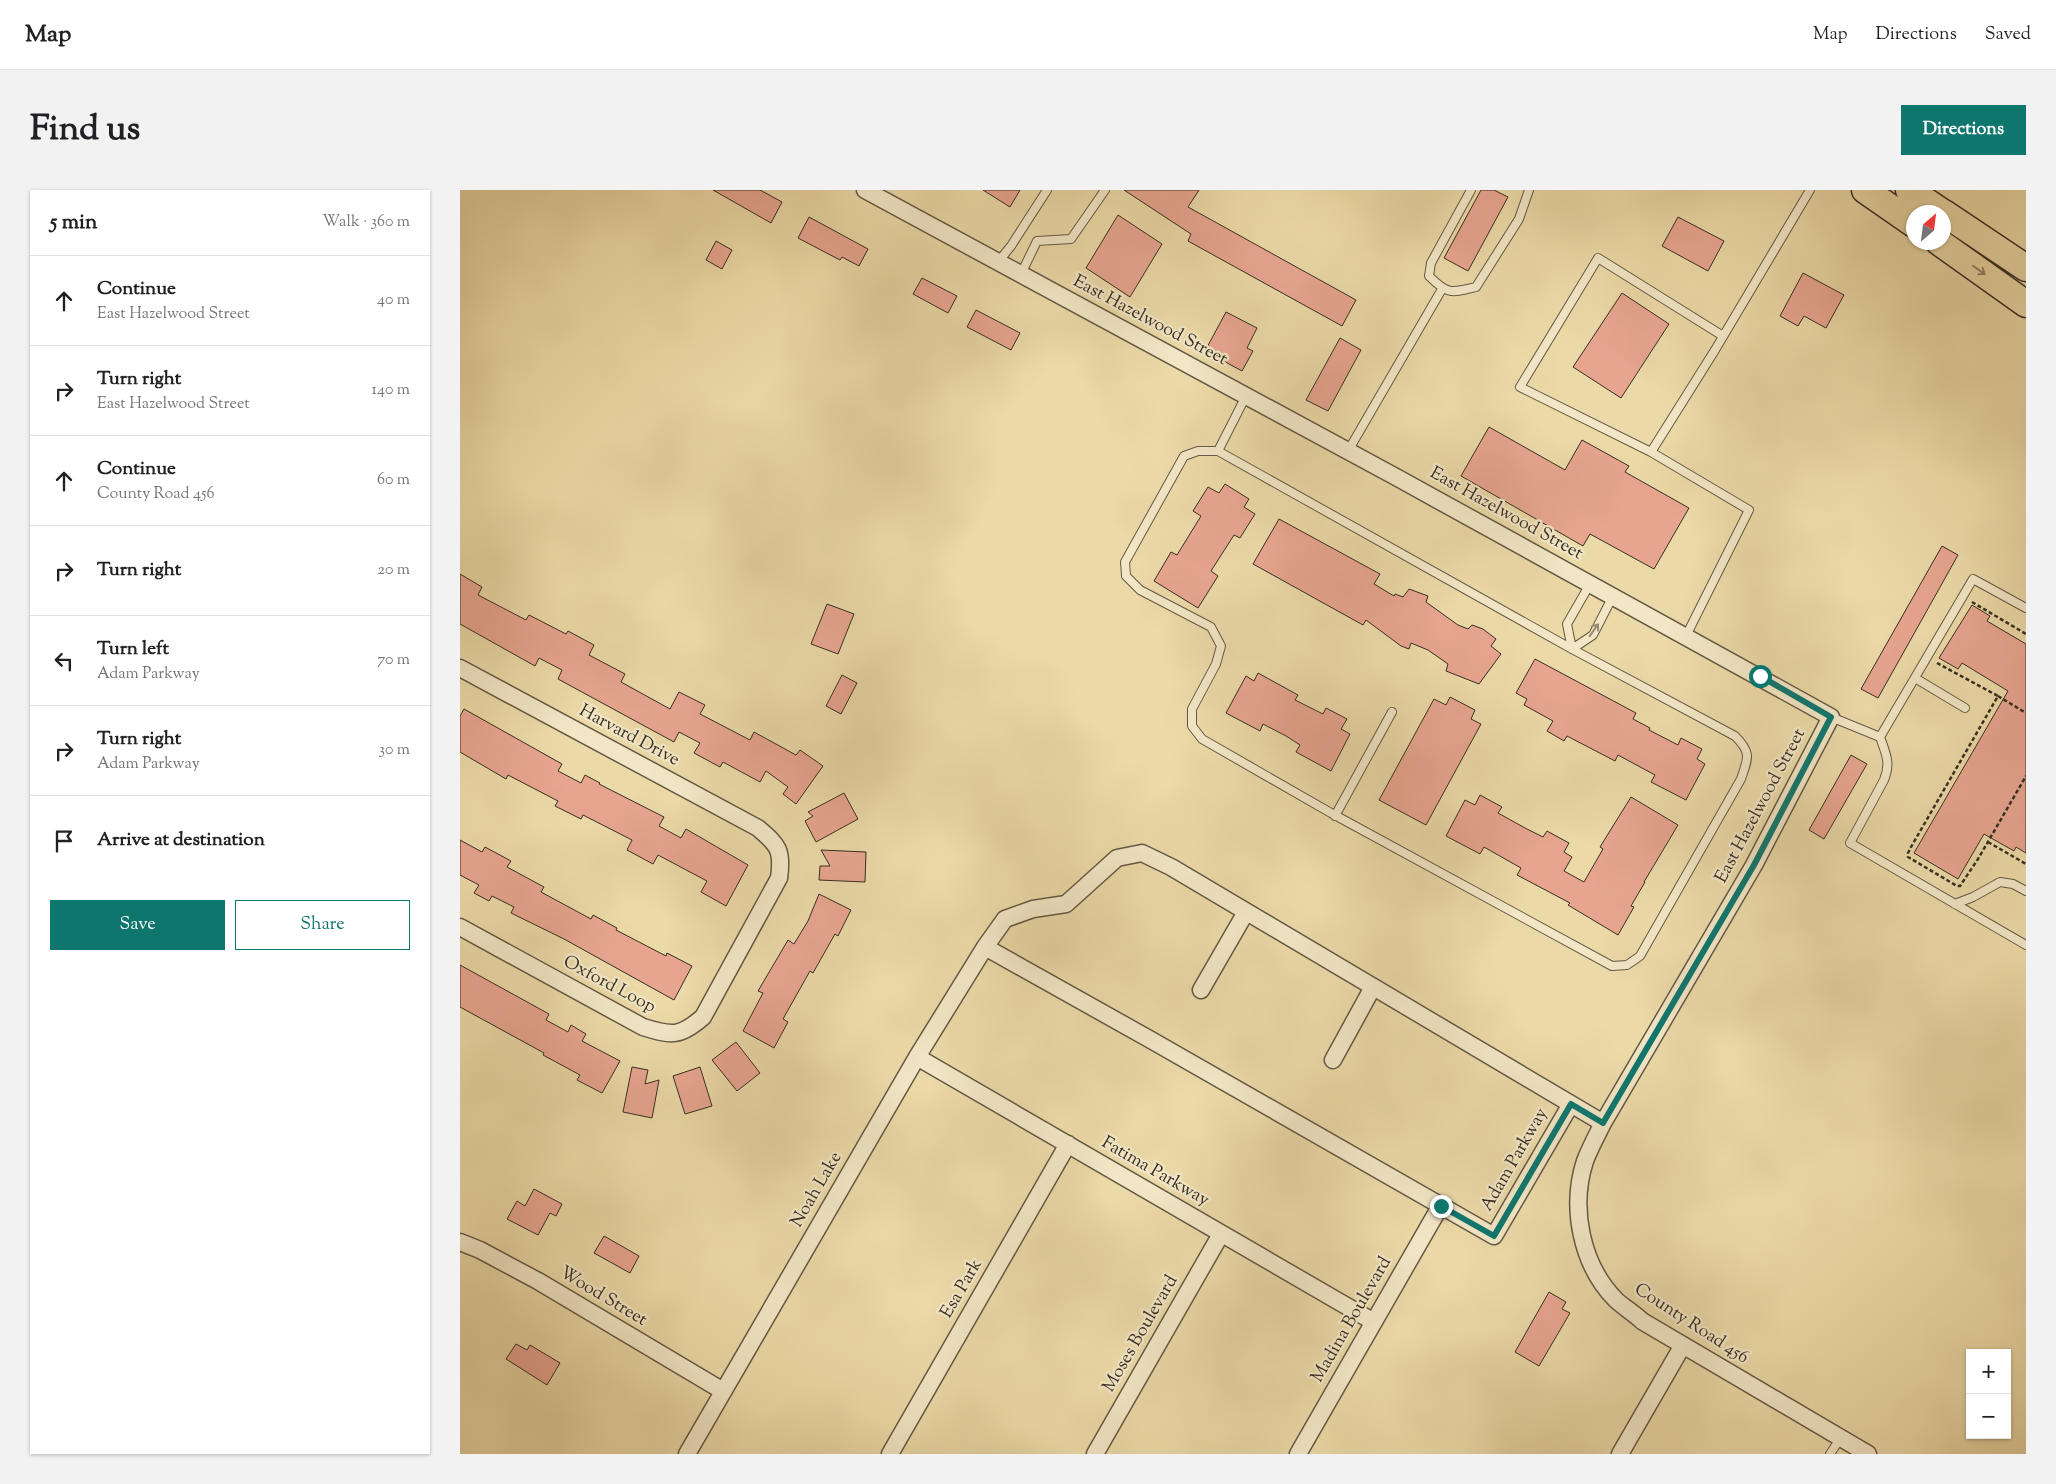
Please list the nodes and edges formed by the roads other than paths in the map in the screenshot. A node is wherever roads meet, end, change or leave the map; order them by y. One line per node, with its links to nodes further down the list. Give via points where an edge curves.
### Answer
1 (1047, 190): 13 (lane)
2 (1105, 190): 15 (lane, via 1071,239 1037,241)
3 (1472, 190): 16 (lane, via 1430,262 1429,276)
4 (1810, 190): 18 (lane)
5 (1865, 190): 10 (highway)
6 (1909, 190): 9 (highway)
7 (869, 191): 13 (street, East Hazelwood Street)
8 (1527, 191): 16 (lane, via 1519,219 1476,287 1451,293)
9 (1931, 205)
10 (1906, 218)
11 (1951, 218): 14 (highway)
12 (1950, 250): 17 (highway, one-way to 17)
13 (998, 262): 15 (street, East Hazelwood Street)
14 (2026, 268)
15 (1020, 274): 19 (street, East Hazelwood Street)
16 (1442, 289): 20 (lane)
17 (2026, 304)
18 (1723, 336): 22 (lane); 22 (lane, via 1598,258 1520,387)
19 (1246, 396): 20 (street, East Hazelwood Street); 21 (lane)
20 (1348, 451): 23 (street, East Hazelwood Street)
21 (1218, 452): 27 (lane); 34 (lane, via 1198,451 1184,456 1125,562 1126,576 1140,590 1211,627 1221,646 1216,664 1192,709 1192,726 1202,739)
22 (1651, 452): 26 (lane, via 1749,510)
23 (1590, 584): 24 (street, East Hazelwood Street); 27 (lane, via 1568,624)
24 (1613, 596): 26 (street, East Hazelwood Street); 27 (lane, one-way to 24, via 1593,634)
25 (2026, 608): 29 (lane, via 1973,579)
26 (1686, 636): 32 (street, East Hazelwood Street)
27 (1572, 649): 34 (lane, via 1735,736 1746,747 1748,758 1741,779 1640,956 1628,965 1612,966)
28 (460, 668): 35 (street, Harvard Drive, via 758,828)
29 (1915, 678): 30 (lane); 33 (lane)
30 (1965, 708)
31 (1392, 712): 34 (lane)
32 (1831, 717): 33 (lane); 44 (street, East Hazelwood Street, via 1754,865)
33 (1880, 737): 37 (lane, via 1888,759 1888,770 1850,843)
34 (1335, 816)
35 (776, 844): 39 (street, Oxford Loop, via 782,860 779,878 703,1017 688,1030 667,1034 643,1027)
36 (2026, 891): 37 (lane, via 2000,882 1973,898)
37 (1955, 904): 40 (lane)
38 (1246, 912): 41 (street, Noah Lake, via 1142,853 1117,858 1066,904 1033,909 1005,919); 42 (street, Noah Lake); 43 (street)
39 (460, 927)
40 (2026, 945)
41 (985, 947): 45 (street, Noah Lake); 50 (street)
42 (1373, 987): 46 (street); 47 (street, Noah Lake)
43 (1201, 990)
44 (1669, 1009): 48 (street, County Road 456)
45 (917, 1057): 49 (street, Fatima Parkway); 55 (street, Noah Lake)
46 (1333, 1060)
47 (1571, 1104): 48 (street, Noah Lake); 50 (street, Adam Parkway, via 1494,1236)
48 (1603, 1123): 54 (street, County Road 456, via 1585,1161 1578,1190 1579,1222 1587,1251 1598,1277 1615,1298 1642,1321)
49 (1068, 1144): 51 (street, Fatima Parkway); 58 (street, Esa Park)
50 (1441, 1206): 53 (street, Madina Boulevard)
51 (1221, 1234): 53 (street, Fatima Parkway); 59 (street, Moses Boulevard)
52 (460, 1242): 55 (street, Wood Street, via 538,1281)
53 (1374, 1322): 60 (street, Madina Boulevard)
54 (1683, 1345): 56 (street, County Road 456); 61 (street)
55 (723, 1391): 57 (street, Noah Lake)
56 (1840, 1438): 62 (lane); 63 (street, County Road 456)
57 (686, 1454)
58 (890, 1454)
59 (1095, 1454)
60 (1298, 1454)
61 (1620, 1454)
62 (1830, 1454)
63 (1868, 1454)

